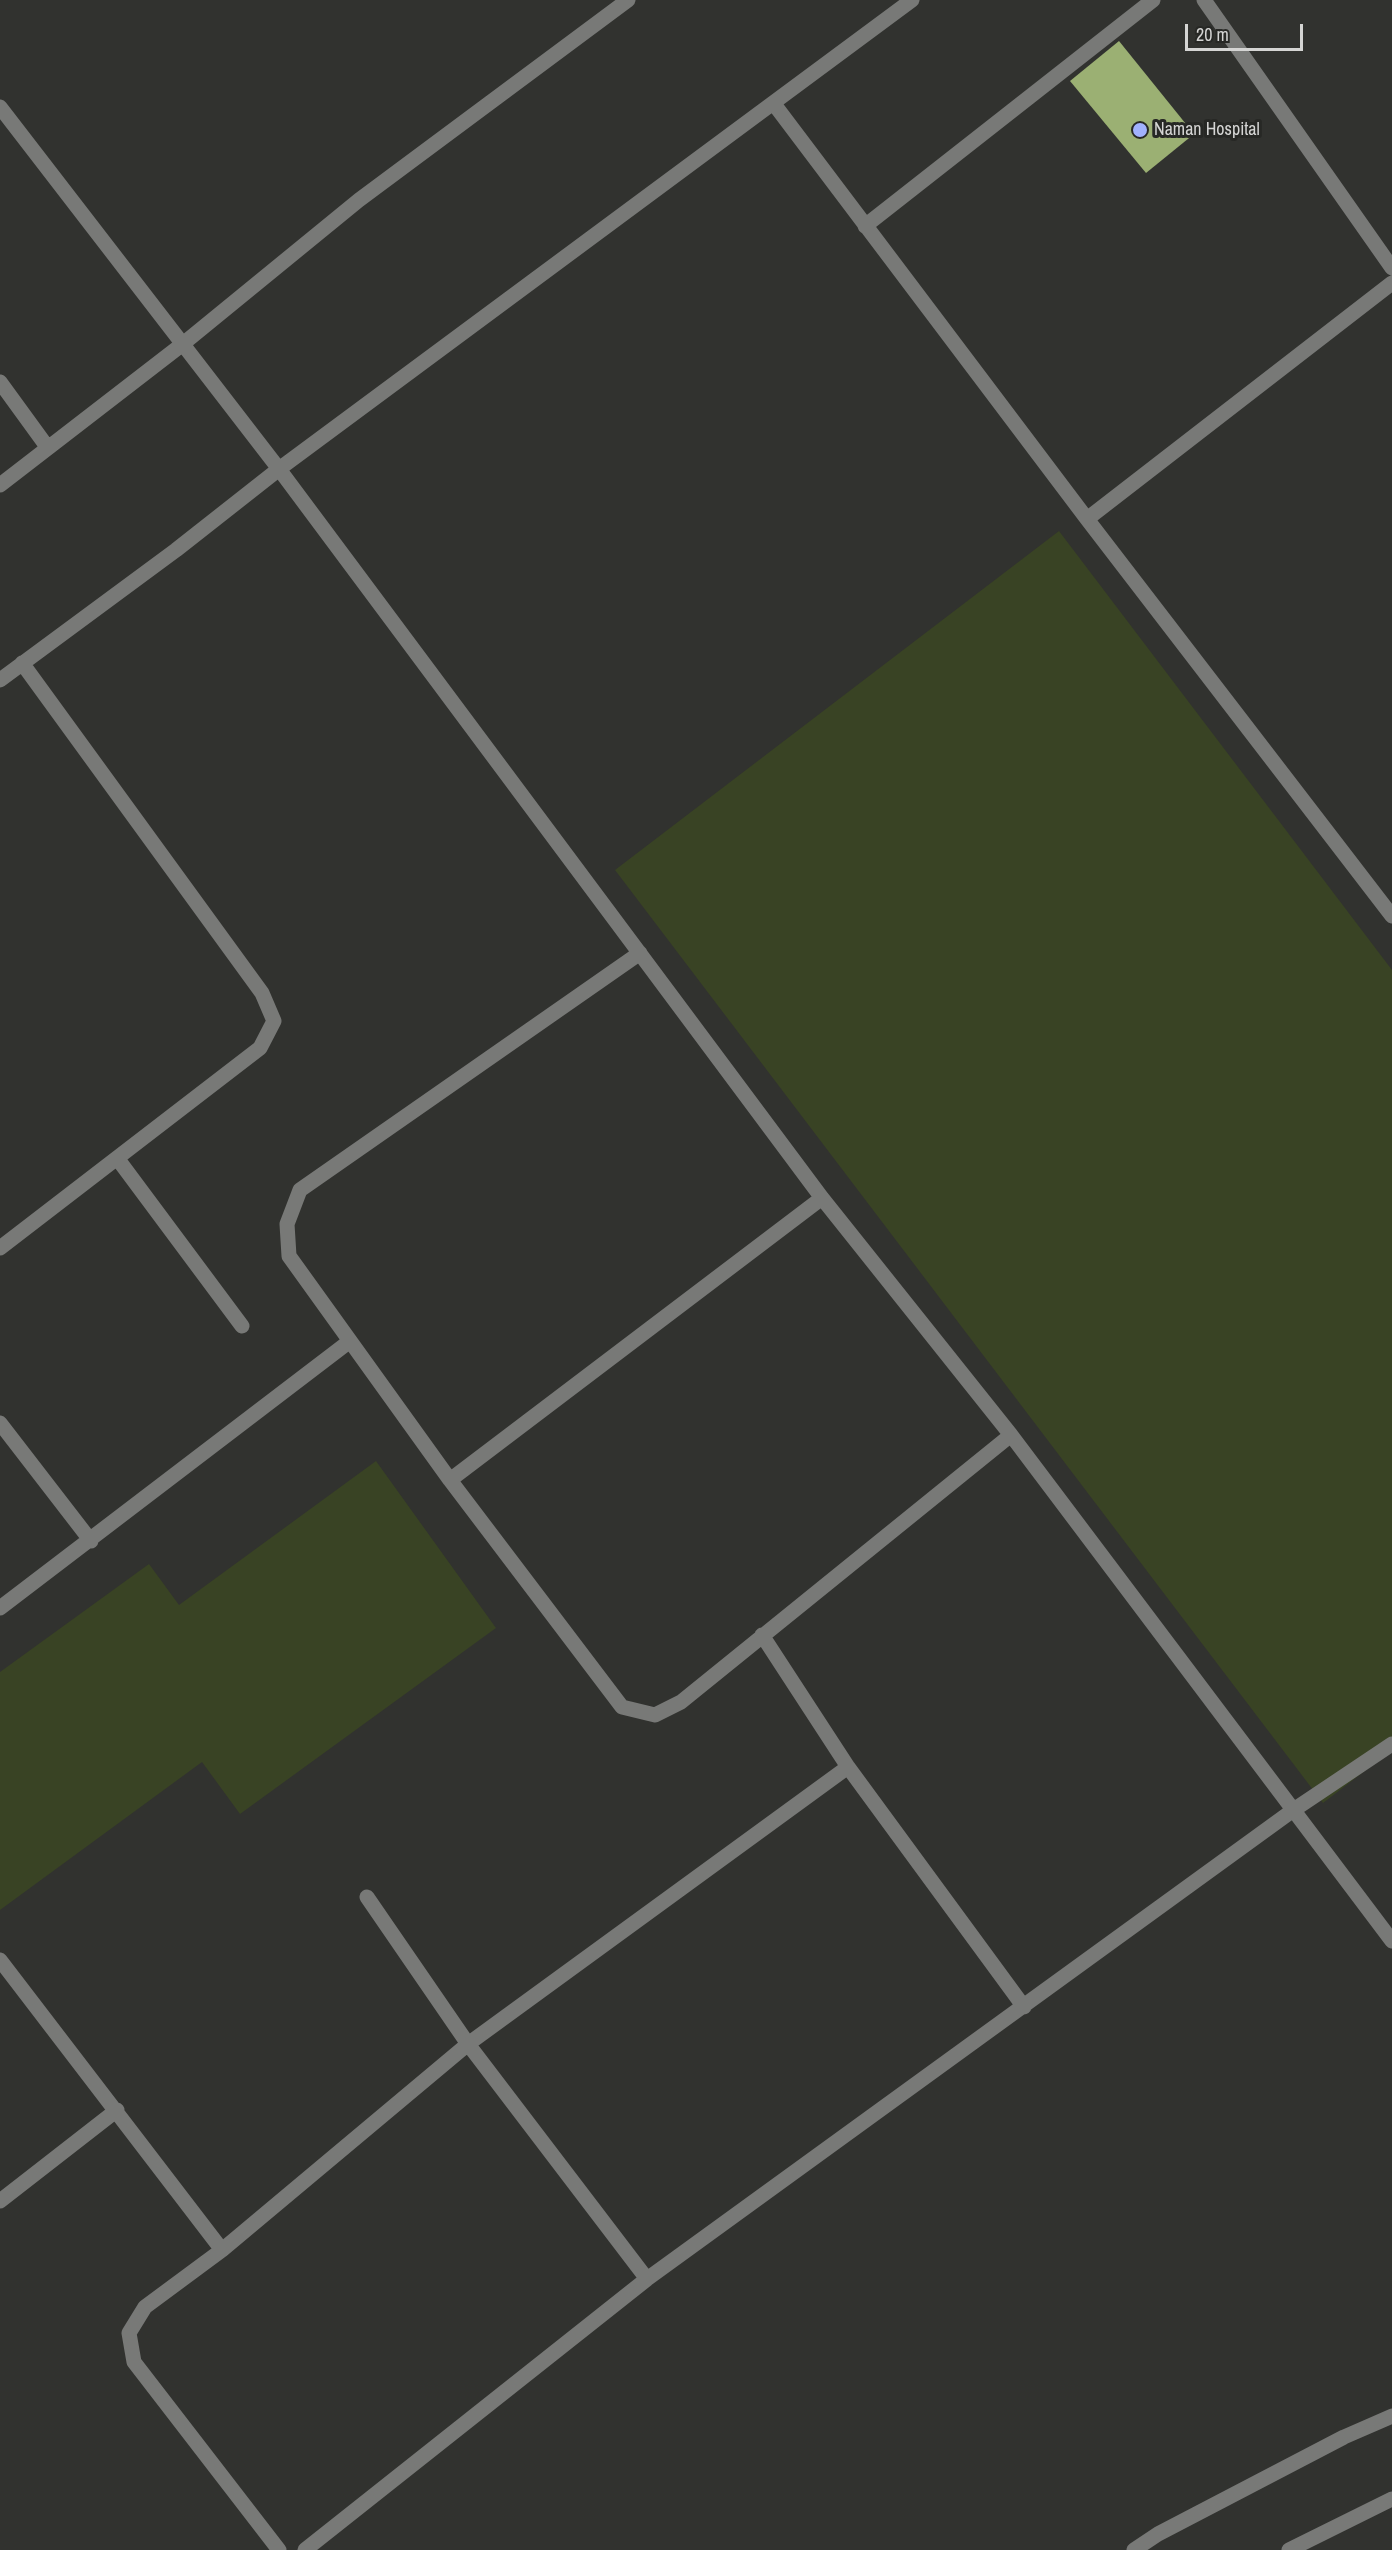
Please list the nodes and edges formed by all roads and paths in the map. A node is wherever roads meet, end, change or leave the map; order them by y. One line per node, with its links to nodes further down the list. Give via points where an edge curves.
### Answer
1 (628, 0): 10 (street, via 359,200)
2 (912, 0): 5 (street)
3 (1153, 0): 7 (street)
4 (1204, 0): 8 (street)
5 (774, 104): 7 (street); 13 (street)
6 (0, 107): 10 (street)
7 (865, 226): 15 (street)
8 (1392, 268)
9 (1392, 283): 15 (street)
10 (184, 344): 12 (street); 13 (street)
11 (0, 382): 12 (street)
12 (48, 448): 14 (street)
13 (279, 469): 16 (street); 19 (street)
14 (0, 485)
15 (1087, 519): 18 (street)
16 (22, 663): 17 (street); 20 (street, via 262,993 274,1021 260,1048)
17 (0, 681)
18 (1392, 916)
19 (640, 953): 21 (street); 24 (street, via 300,1190 287,1224 289,1256)
20 (117, 1158): 22 (street); 23 (street)
21 (822, 1198): 26 (street); 27 (street)
22 (0, 1248)
23 (242, 1326)
24 (350, 1341): 27 (street); 28 (street)
25 (0, 1423): 28 (street)
26 (1011, 1435): 30 (street); 33 (street)
27 (450, 1480): 30 (street, via 622,1707 654,1715 681,1702)
28 (91, 1541): 29 (street)
29 (0, 1608)
30 (762, 1635): 32 (street)
31 (1392, 1744): 33 (street)
32 (848, 1767): 37 (street); 38 (street)
33 (1292, 1811): 35 (street); 37 (street)
34 (368, 1897): 38 (street)
35 (1392, 1941)
36 (0, 1960): 39 (street)
37 (1024, 2007): 42 (street)
38 (468, 2044): 41 (street); 42 (street)
39 (117, 2110): 40 (street); 41 (street)
40 (0, 2201)
41 (222, 2250): 45 (street, via 145,2307 129,2333 134,2362)
42 (647, 2278): 46 (street)
43 (1392, 2416): 47 (street, via 1344,2437)
44 (1392, 2499): 48 (street)
45 (279, 2550)
46 (305, 2550)
47 (1134, 2550)
48 (1289, 2550)

